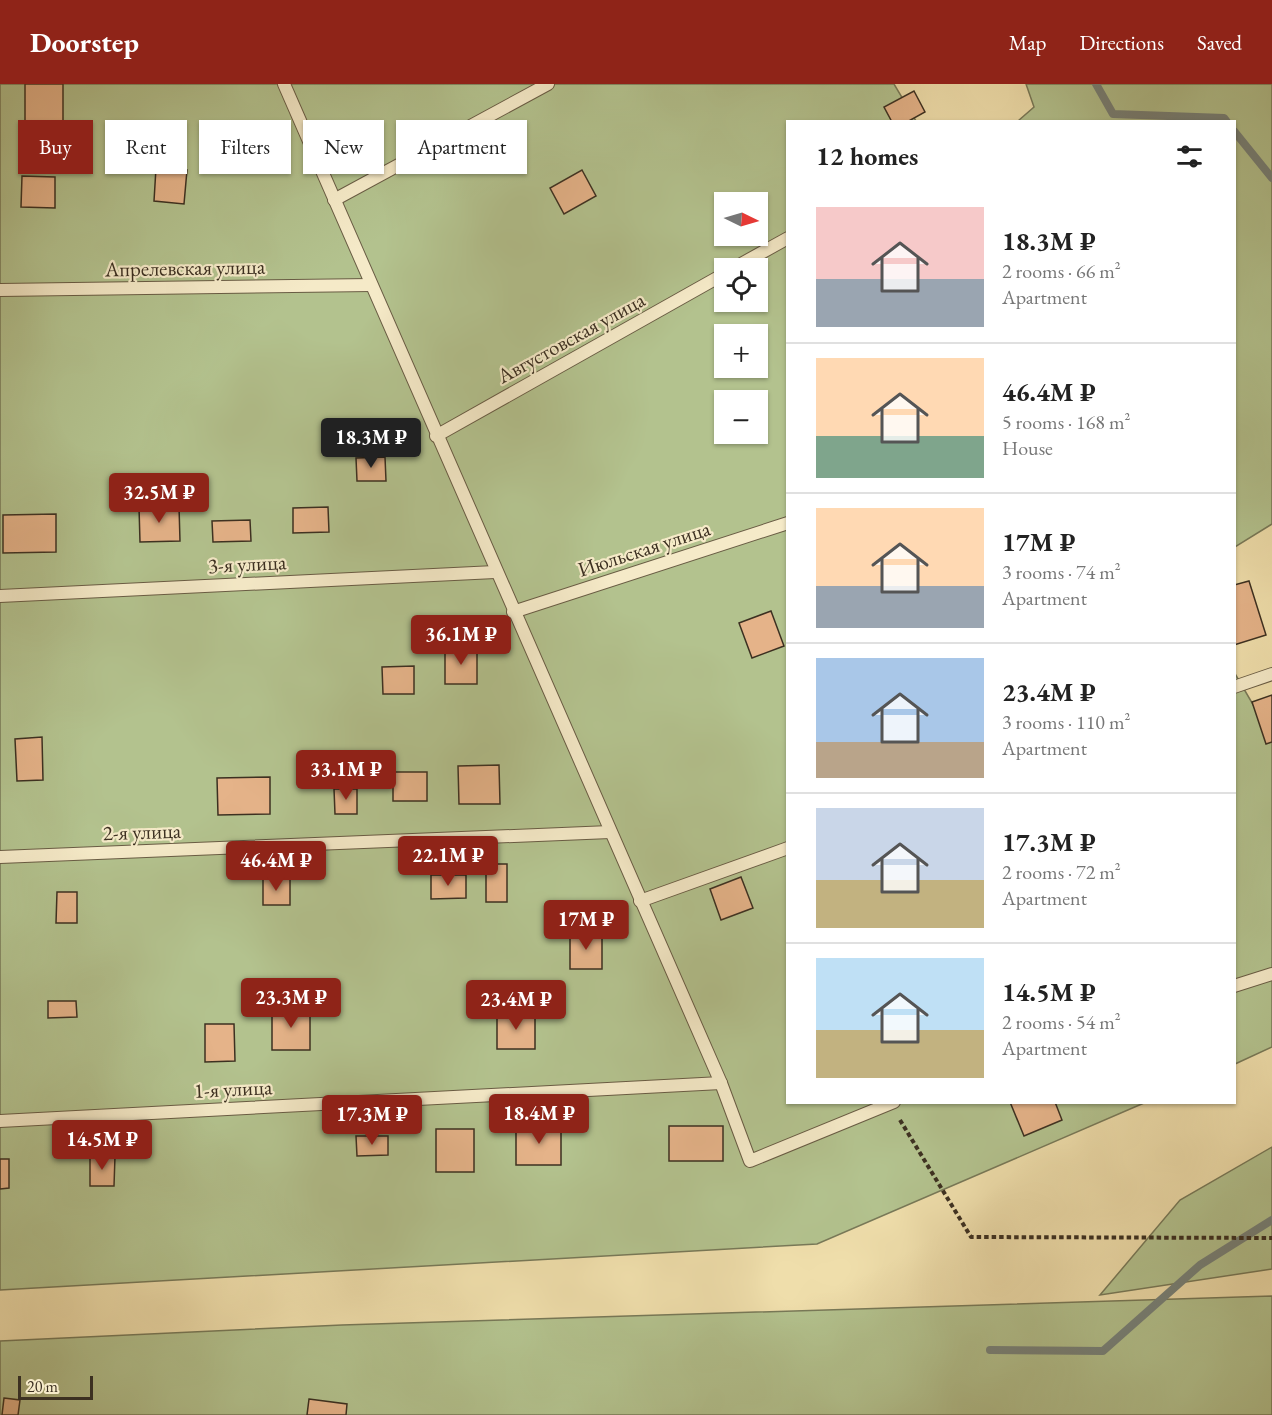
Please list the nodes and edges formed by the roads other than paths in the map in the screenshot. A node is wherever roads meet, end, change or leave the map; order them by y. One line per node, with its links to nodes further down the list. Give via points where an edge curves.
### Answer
1 (284, 84): 3 (lane)
2 (548, 84): 3 (lane)
3 (334, 200): 7 (lane)
4 (786, 239): 5 (lane)
5 (752, 258)
6 (714, 280): 9 (lane, Августовская улица)
7 (371, 285): 8 (lane, Апрелевская улица); 9 (lane)
8 (0, 290)
9 (436, 436): 11 (lane)
10 (786, 524): 13 (lane, Июльская улица)
11 (495, 572): 12 (lane, 3-я улица); 13 (lane)
12 (0, 596)
13 (513, 612): 16 (lane)
14 (1272, 674): 15 (lane)
15 (1236, 686)
16 (610, 832): 18 (lane, 2-я улица); 19 (lane)
17 (786, 849): 19 (lane)
18 (0, 857)
19 (640, 902): 22 (lane)
20 (1272, 974): 21 (lane)
21 (1236, 985)
22 (720, 1083): 23 (lane, via 750,1161); 24 (lane, 1-я улица)
23 (890, 1104)
24 (0, 1121)

